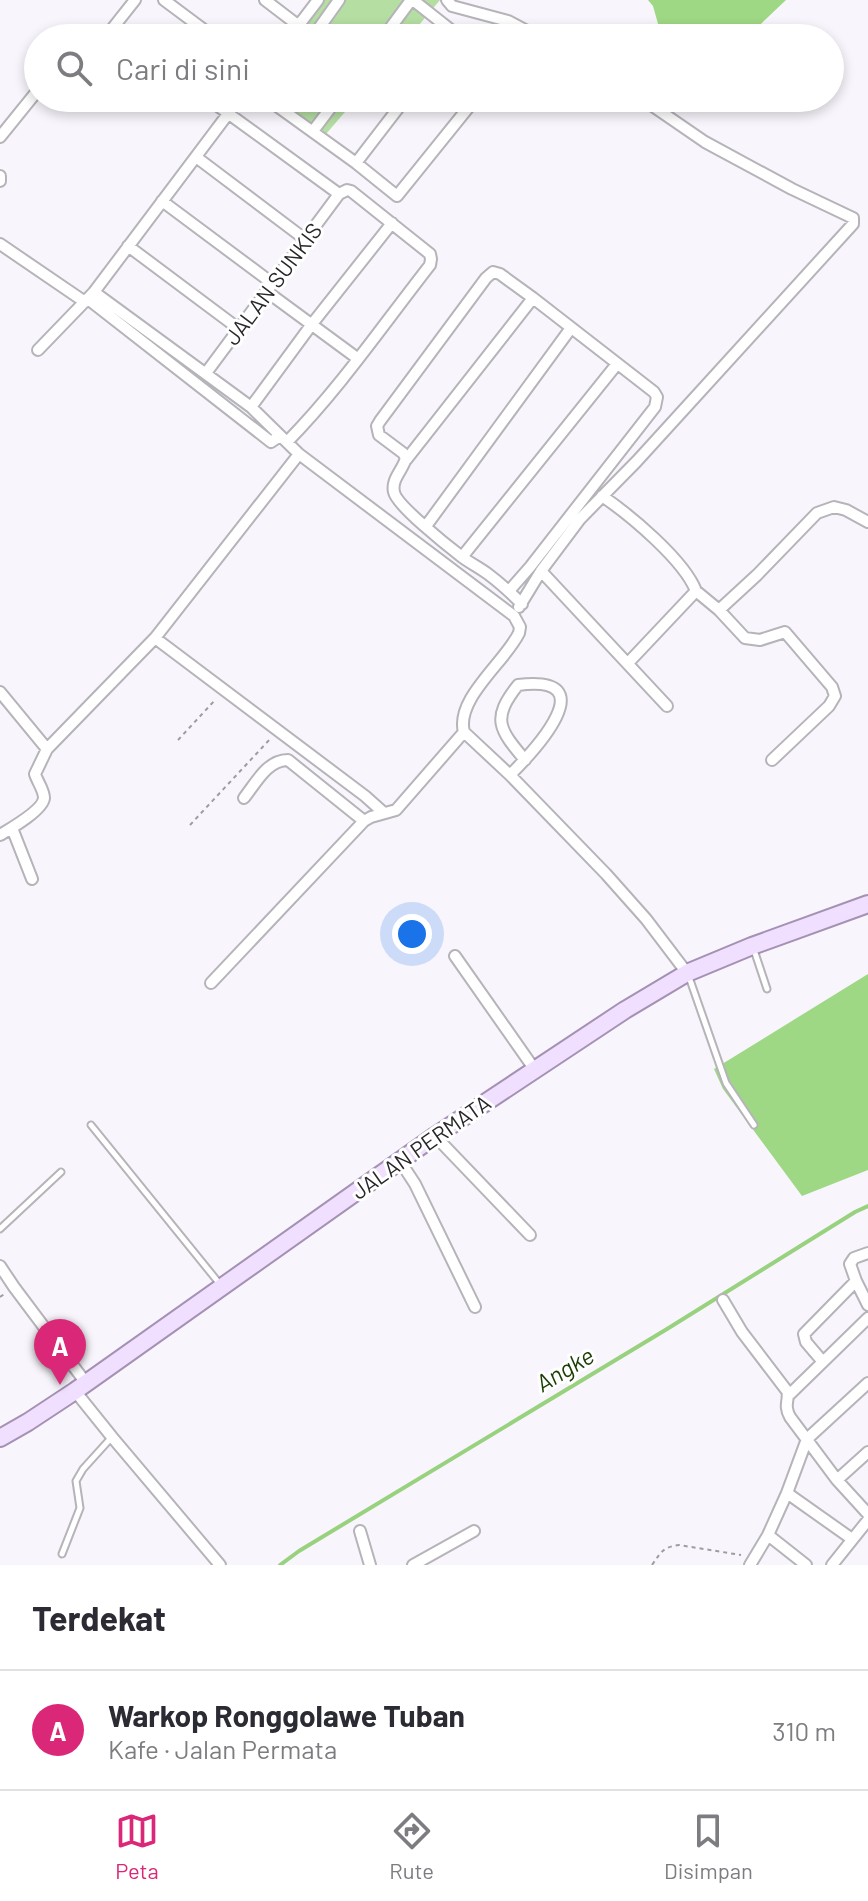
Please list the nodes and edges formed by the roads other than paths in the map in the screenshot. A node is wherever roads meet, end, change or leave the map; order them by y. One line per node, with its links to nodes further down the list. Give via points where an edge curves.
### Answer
1 (135, 0): 8 (street)
2 (164, 0): 9 (street)
3 (265, 0): 10 (street)
4 (318, 0): 11 (street)
5 (339, 0): 12 (street)
6 (412, 0): 13 (street); 14 (street)
7 (447, 0): 15 (street)
8 (116, 24)
9 (196, 24)
10 (296, 24)
11 (300, 24)
12 (322, 24)
13 (394, 24)
14 (441, 24)
15 (514, 24)
16 (24, 107): 24 (street)
17 (286, 112): 23 (street)
18 (327, 112): 23 (street)
19 (395, 112): 26 (street)
20 (465, 112): 26 (street, via 397,196)
21 (661, 112): 49 (street, via 705,142 853,218 853,224)
22 (228, 113): 25 (street); 27 (street)
23 (313, 131): 26 (street)
24 (0, 137)
25 (196, 157): 28 (street); 30 (street)
26 (356, 163)
27 (339, 194): 29 (street, via 351,191); 30 (street, JALAN SUNKIS)
28 (162, 201): 32 (street); 33 (street)
29 (392, 223): 36 (street); 40 (street, via 430,254 430,265)
30 (306, 240): 33 (street, JALAN SUNKIS)
31 (0, 244): 34 (street)
32 (128, 246): 34 (street); 38 (street)
33 (269, 287): 36 (street); 38 (street, JALAN SUNKIS)
34 (89, 298): 39 (street); 42 (street); 44 (street)
35 (533, 298): 37 (street); 48 (street); 48 (street, via 500,274 486,278 377,426 379,435)
36 (312, 324): 40 (street); 45 (street)
37 (571, 328): 41 (street); 51 (street)
38 (239, 329): 42 (street, JALAN SUNKIS)
39 (38, 350)
40 (357, 358): 46 (street, via 314,414)
41 (617, 364): 52 (street); 54 (street, via 654,392 657,403)
42 (206, 373): 43 (street)
43 (225, 387): 44 (street); 45 (street)
44 (217, 400): 46 (street, via 271,442)
45 (251, 407): 46 (street)
46 (284, 439): 47 (street)
47 (299, 454): 58 (street); 59 (street)
48 (406, 460): 51 (street, via 395,480 394,497)
49 (602, 496): 53 (street); 55 (street, via 678,561)
50 (868, 522): 57 (street, via 834,507 817,513)
51 (426, 526): 52 (street)
52 (462, 557): 54 (street)
53 (541, 571): 56 (street); 60 (street)
54 (509, 591): 56 (street)
55 (696, 591): 57 (street); 60 (street)
56 (522, 604): 58 (street)
57 (719, 610): 66 (street, via 751,640 785,632 832,687 835,696 829,706)
58 (514, 616): 63 (street, via 519,633 470,700 462,716)
59 (155, 638): 64 (street); 69 (street)
60 (628, 663): 62 (street)
61 (1, 695): 64 (street)
62 (667, 706)
63 (464, 732): 67 (street); 69 (street, via 396,810)
64 (47, 749): 71 (street, via 35,774 43,800)
65 (525, 760): 65 (street, via 559,712 559,694 552,686 518,685 501,715 508,740); 67 (street)
66 (772, 760)
67 (510, 775): 77 (street, via 646,919)
68 (244, 798): 70 (street, via 271,765 288,760)
69 (384, 813): 70 (street)
70 (364, 821): 78 (street)
71 (12, 828): 72 (street); 73 (street)
72 (0, 835)
73 (32, 879)
74 (868, 904): 75 (main road, JALAN PERMATA)
75 (752, 946): 77 (main road, JALAN PERMATA); 79 (lane)
76 (455, 956): 80 (street)
77 (687, 973): 80 (main road, JALAN PERMATA); 82 (lane, via 726,1083)
78 (211, 983)
79 (767, 989)
80 (535, 1070): 83 (main road, JALAN PERMATA)
81 (91, 1125): 91 (lane)
82 (754, 1125)
83 (435, 1136): 84 (main road, JALAN PERMATA); 87 (street)
84 (400, 1161): 91 (main road, JALAN PERMATA); 94 (street)
85 (61, 1172): 86 (lane)
86 (0, 1229)
87 (530, 1235)
88 (868, 1253): 90 (street, via 851,1261)
89 (0, 1266): 98 (street)
90 (856, 1281): 93 (street); 96 (street, via 804,1334)
91 (222, 1288): 98 (main road, JALAN PERMATA)
92 (723, 1300): 99 (street)
93 (868, 1305)
94 (475, 1307)
95 (868, 1318): 96 (street)
96 (823, 1362): 99 (street)
97 (868, 1383): 102 (street)
98 (81, 1387): 100 (street); 101 (main road, JALAN PERMATA)
99 (788, 1396): 102 (street, via 786,1410)
100 (112, 1437): 112 (lane, via 76,1481 80,1508); 114 (street)
101 (0, 1438)
102 (807, 1439): 104 (street); 105 (street)
103 (868, 1452): 104 (street)
104 (837, 1480): 106 (street)
105 (787, 1493): 110 (street); 111 (street)
106 (868, 1514)
107 (868, 1520): 111 (street)
108 (360, 1531): 115 (street)
109 (474, 1531): 116 (street)
110 (768, 1535): 113 (street); 117 (street)
111 (852, 1539): 118 (street)
112 (62, 1554)
113 (753, 1561)
114 (220, 1565)
115 (370, 1565)
116 (413, 1565)
117 (806, 1565)
118 (832, 1565)

